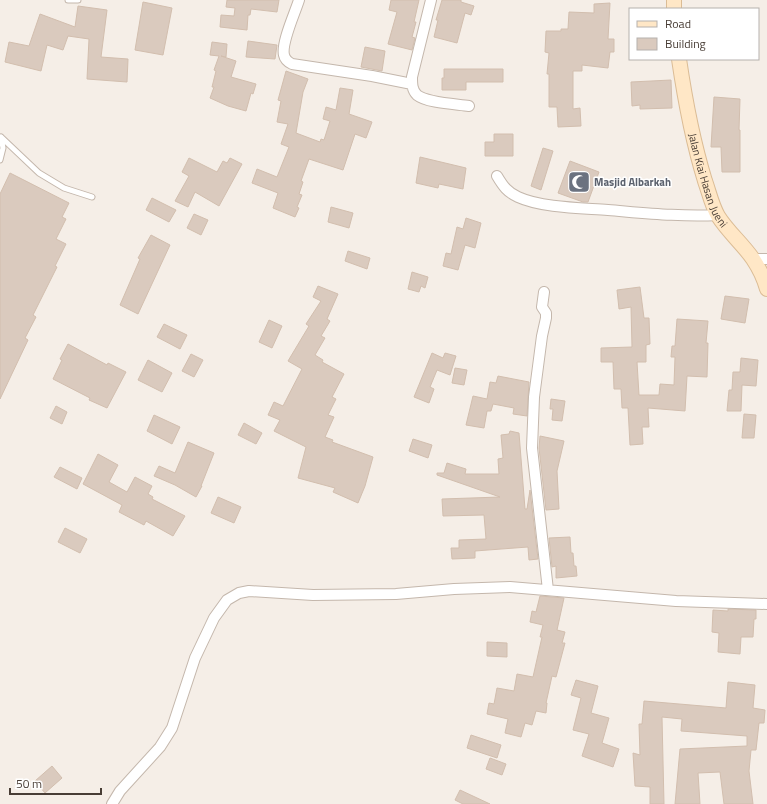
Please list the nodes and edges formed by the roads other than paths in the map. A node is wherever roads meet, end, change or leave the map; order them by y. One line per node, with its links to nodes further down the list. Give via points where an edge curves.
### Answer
1 (68, 0): 2 (lane)
2 (78, 0)
3 (299, 0): 6 (street, via 284,43 283,53 287,62)
4 (431, 0): 6 (street)
5 (679, 60): 12 (street, Jalan Kiai Hasan Jueni, via 694,142)
6 (412, 84): 7 (street, via 417,95 425,100)
7 (469, 106)
8 (1, 136): 9 (lane, via 3,148); 11 (lane, via 39,173 64,188)
9 (0, 160)
10 (497, 176): 12 (street, via 506,191 518,198 544,204 669,215)
11 (92, 197)
12 (718, 215): 13 (street, Jalan Kiai Hasan Jueni, via 728,230)
13 (760, 259): 14 (street, Jalan Kiai Hasan Jueni)
14 (767, 289)
15 (544, 292): 16 (street, via 542,307 546,318 534,397 532,448)
16 (548, 590): 17 (street, via 661,600); 18 (street, via 495,588 396,594 313,595 249,592 232,596 214,618 195,658 172,728 160,747 120,791)
17 (767, 604)
18 (112, 804)

